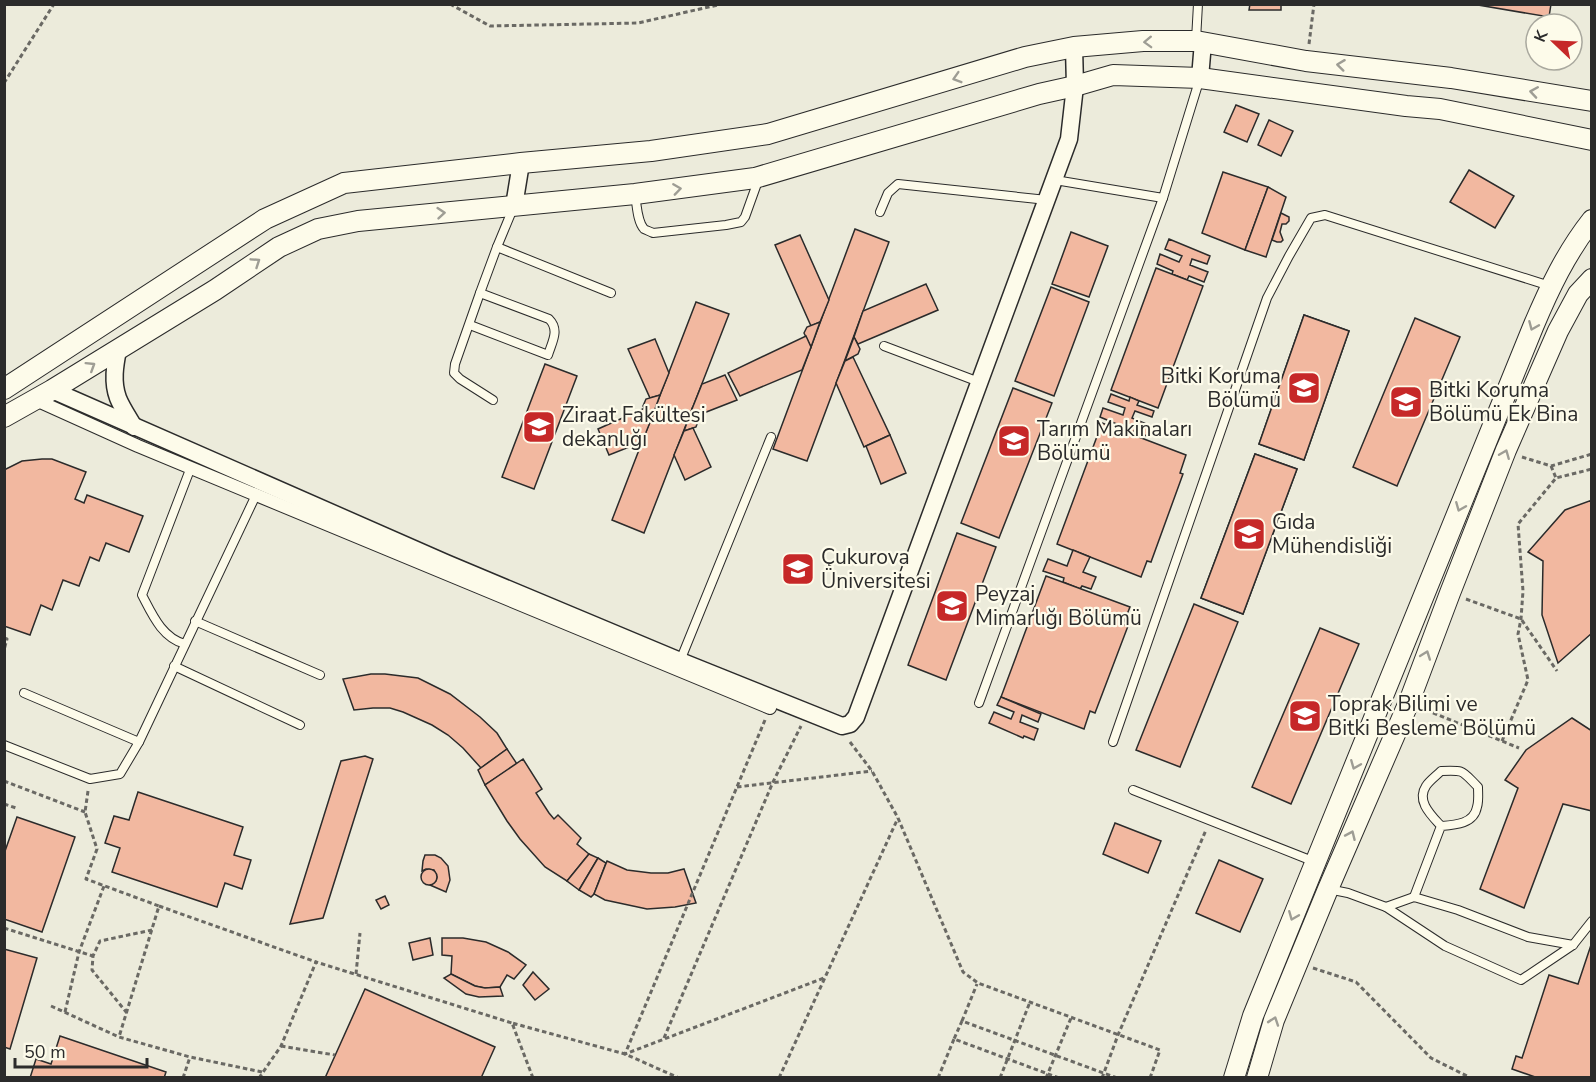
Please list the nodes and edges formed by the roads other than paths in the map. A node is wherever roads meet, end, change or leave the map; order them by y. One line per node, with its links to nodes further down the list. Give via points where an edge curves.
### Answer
1 (1198, 4): 2 (lane)
2 (1200, 41): 3 (street, one-way to 3); 4 (street); 6 (street, one-way to 2, via 1306,61)
3 (1074, 47): 5 (street); 8 (street, one-way to 8, via 1025,57 768,134 651,151)
4 (1200, 78): 5 (street, via 1113,75); 7 (street, via 1440,109); 12 (lane)
5 (1075, 86): 9 (street); 10 (street, via 1069,139)
6 (1592, 100)
7 (1592, 140)
8 (521, 163): 14 (street); 26 (street, via 344,183 265,219)
9 (760, 177): 11 (street, one-way to 9); 11 (lane, via 745,217 741,222 726,225 653,233 642,226)
10 (1054, 180): 12 (lane); 13 (street)
11 (635, 194): 14 (street)
12 (1162, 198): 40 (lane)
13 (1047, 200): 15 (lane, via 898,184 888,193); 25 (street)
14 (514, 206): 17 (lane); 24 (street, one-way to 14, via 279,247 318,229 358,220)
15 (880, 212)
16 (1592, 220): 19 (street)
17 (497, 247): 20 (lane); 21 (lane)
18 (1592, 279): 49 (street, one-way to 18, via 1409,702 1506,450 1558,331 1578,294)
19 (1550, 286): 44 (lane, via 1324,215 1311,218 1267,298); 48 (street, one-way to 48)
20 (611, 292)
21 (480, 293): 22 (lane); 22 (lane, via 549,319 556,331 548,355)
22 (470, 325): 28 (lane, via 454,373)
23 (884, 346): 25 (lane)
24 (118, 350): 27 (street, one-way to 24); 30 (street, via 114,378 118,397)
25 (980, 382): 36 (street, via 856,717 850,724 842,726)
26 (4, 389)
27 (44, 395): 29 (street); 30 (street); 32 (street, via 138,446)
28 (492, 400)
29 (4, 417)
30 (134, 427): 36 (street)
31 (771, 437): 36 (lane)
32 (191, 467): 33 (street); 35 (lane, via 142,595 160,628)
33 (256, 495): 34 (lane); 41 (street)
34 (195, 621): 35 (lane); 38 (lane)
35 (184, 644): 37 (lane)
36 (680, 661)
37 (174, 666): 42 (lane); 43 (lane)
38 (320, 675)
39 (24, 693): 43 (lane)
40 (979, 703)
41 (770, 708)
42 (300, 725)
43 (139, 742): 45 (lane, via 120,774 90,779)
44 (1113, 742)
45 (4, 745)
46 (1133, 790): 48 (lane)
47 (1441, 826): 47 (lane, via 1425,808 1425,787 1441,771 1459,770 1478,787 1478,809 1462,824); 50 (lane)
48 (1315, 862): 54 (street, one-way to 54)
49 (1328, 889): 51 (lane); 57 (street, one-way to 49, via 1274,1020)
50 (1414, 897): 51 (lane); 53 (lane, via 1528,937)
51 (1386, 907): 53 (lane, via 1445,946 1521,980)
52 (1592, 921): 53 (lane)
53 (1574, 945)
54 (1253, 1016): 55 (lane); 56 (street)
55 (1225, 1077)
56 (1234, 1077)
57 (1257, 1077)

